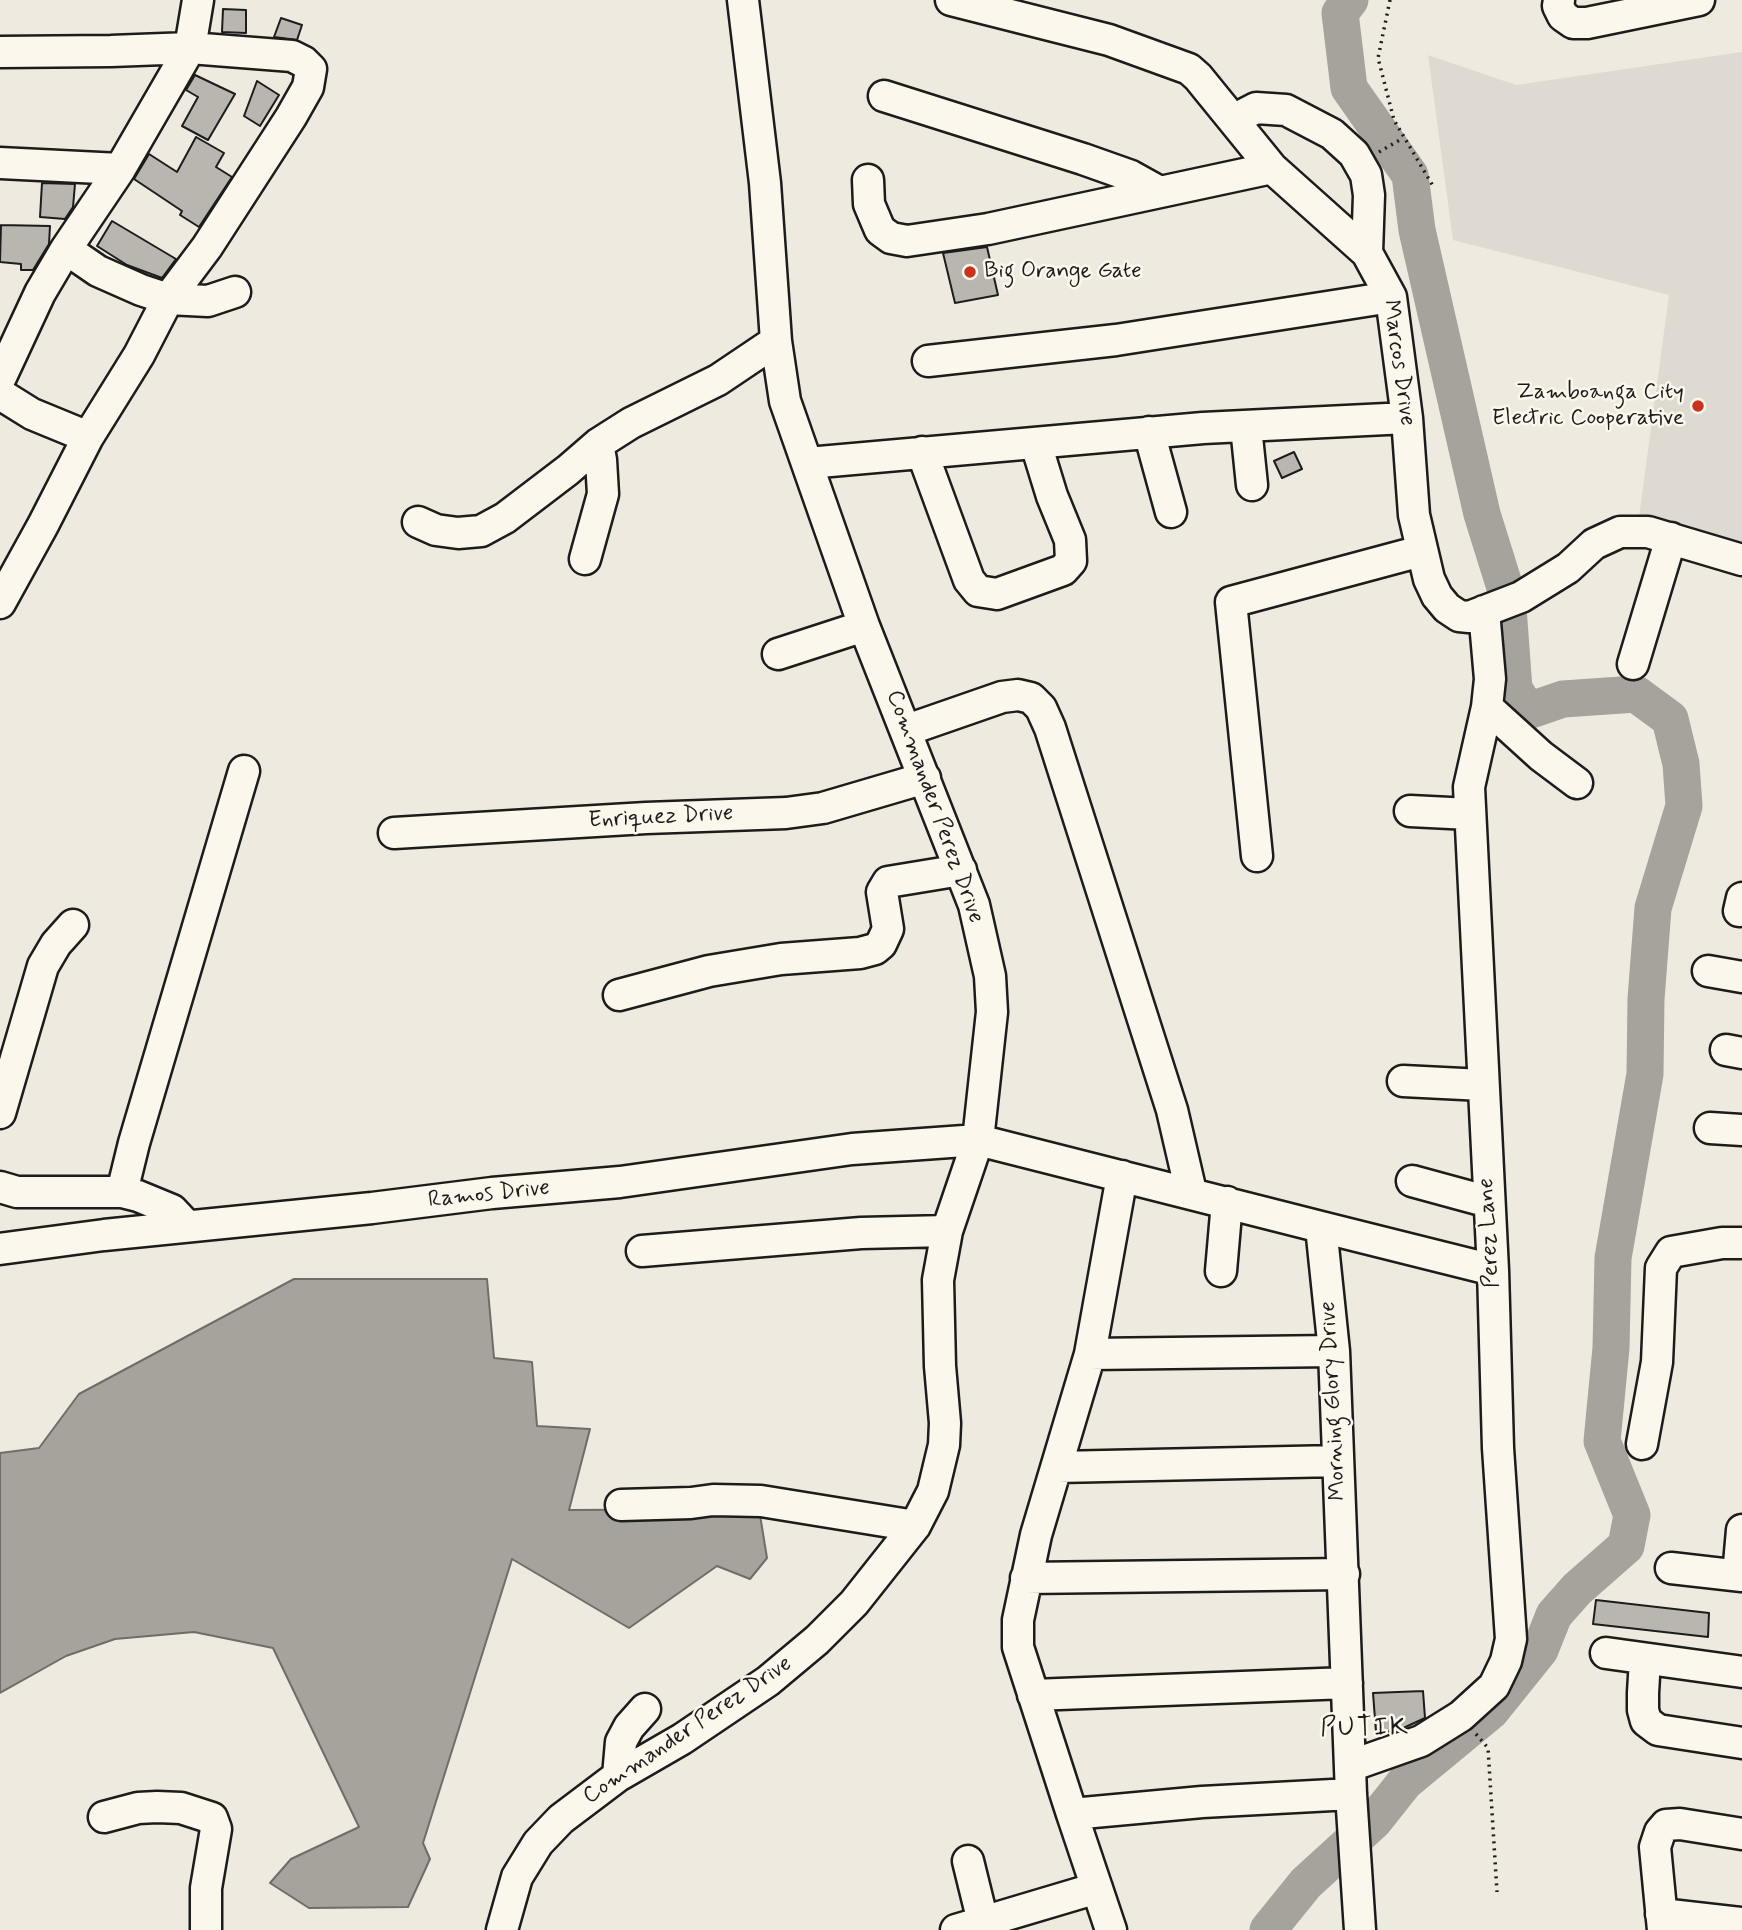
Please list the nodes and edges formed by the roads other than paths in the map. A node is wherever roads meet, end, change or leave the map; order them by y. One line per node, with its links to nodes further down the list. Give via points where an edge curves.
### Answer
1 (198, 0): 6 (street)
2 (743, 0): 20 (street, Commander Perez Drive, via 765,183)
3 (952, 0): 9 (street, Marcos Drive, via 1109,40 1177,64 1198,77)
4 (1559, 0): 5 (street, via 1563,16 1573,23)
5 (1683, 1)
6 (190, 48): 7 (street); 12 (street); 19 (street, via 292,56 304,62 311,75 291,117)
7 (0, 52)
8 (884, 96): 14 (street, via 1119,172)
9 (1233, 120): 11 (street, Marcos Drive); 16 (street, via 1256,108 1286,110 1332,134 1354,154 1366,174 1369,195)
10 (0, 163): 12 (street)
11 (1272, 168): 14 (street); 16 (street, Marcos Drive)
12 (120, 169): 15 (street)
13 (868, 180): 14 (street, via 869,204 880,230 907,241 988,229)
14 (1158, 191)
15 (66, 250): 19 (street, via 98,271); 22 (street, via 40,293)
16 (1367, 253): 18 (street, Marcos Drive)
17 (235, 292): 19 (street, via 208,301)
18 (1391, 297): 21 (street, via 1116,340); 23 (street, Marcos Drive)
19 (168, 299): 26 (street)
20 (776, 341): 27 (street, via 718,380); 30 (street, Commander Perez Drive, via 785,401)
21 (928, 361)
22 (2, 378): 26 (street, via 32,414)
23 (1407, 418): 24 (street); 35 (street, Marcos Drive)
24 (1246, 427): 25 (street); 31 (street)
25 (1149, 432): 28 (street); 32 (street)
26 (88, 438): 38 (street)
27 (597, 444): 33 (street, via 505,518 481,531 436,530); 36 (street, via 603,494)
28 (1035, 444): 29 (street); 29 (street, via 1070,540 1071,561 1063,570 997,594 978,591 969,580)
29 (922, 452): 30 (street)
30 (808, 463): 40 (street, Commander Perez Drive)
31 (1252, 485)
32 (1171, 512)
33 (418, 522)
34 (1671, 538): 37 (street, Marcos Drive); 39 (street, Marcos Drive, via 1620,532 1594,544 1568,568 1521,597); 42 (street)
35 (1421, 551): 39 (street, Marcos Drive, via 1429,579 1447,608 1469,617); 51 (street, via 1231,602)
36 (585, 559)
37 (1742, 561)
38 (0, 603)
39 (1489, 609): 43 (street, Perez Lane)
40 (864, 626): 41 (street); 44 (street, Commander Perez Drive)
41 (778, 654)
42 (1633, 664)
43 (1487, 707): 47 (street); 49 (street, Perez Lane, via 1471,769)
44 (907, 730): 46 (street, Commander Perez Drive); 67 (street, via 1002,696 1031,698 1041,708 1172,1110)
45 (244, 771): 66 (street)
46 (925, 778): 50 (street, Enriquez Drive, via 823,808 786,813); 52 (street, Commander Perez Drive)
47 (1577, 783)
48 (1410, 811): 49 (street)
49 (1470, 814): 58 (street, Perez Lane)
50 (394, 833)
51 (1257, 856)
52 (961, 870): 56 (street, via 888,882 882,892 888,929 875,948 709,971); 62 (street, Commander Perez Drive, via 974,905 992,1000)
53 (73, 925): 59 (street, via 43,966)
54 (1708, 971): 55 (street)
55 (1742, 977)
56 (619, 995)
57 (1404, 1081): 58 (street)
58 (1483, 1085): 69 (street, Perez Lane)
59 (0, 1113)
60 (1710, 1128): 61 (street)
61 (1742, 1130)
62 (978, 1140): 63 (street); 70 (street, Ramos Drive, via 852,1149 620,1182); 72 (street, Commander Perez Drive)
63 (1122, 1176): 67 (street); 79 (street)
64 (1412, 1181): 69 (street)
65 (0, 1187): 66 (street, via 16,1192)
66 (122, 1192): 70 (street, via 172,1210)
67 (1191, 1192): 68 (street)
68 (1227, 1202): 71 (street); 77 (street)
69 (1489, 1202): 76 (street, Perez Lane)
70 (187, 1226): 74 (street, Ramos Drive)
71 (1321, 1227): 76 (street); 78 (street, Morning Glory Drive)
72 (947, 1231): 75 (street, via 861,1233); 84 (street, Commander Perez Drive, via 938,1280 944,1445 933,1491)
73 (1742, 1243): 80 (street, via 1671,1252 1661,1268 1657,1362)
74 (0, 1249)
75 (642, 1251)
76 (1493, 1270): 98 (street, Perez Lane, via 1498,1448 1511,1639 1506,1661 1494,1686 1461,1716)
77 (1221, 1271)
78 (1334, 1351): 79 (street); 81 (street, Morning Glory Drive)
79 (1090, 1354): 82 (street)
80 (1642, 1444)
81 (1337, 1461): 82 (street); 87 (street, Morning Glory Drive)
82 (1058, 1467): 89 (street)
83 (621, 1505): 84 (street, via 761,1501)
84 (915, 1526): 97 (street, Commander Perez Drive, via 854,1603 817,1640 768,1681)
85 (1742, 1530): 88 (street)
86 (1671, 1568): 88 (street)
87 (1344, 1574): 89 (street); 93 (street, Morning Glory Drive)
88 (1740, 1576)
89 (1026, 1578): 94 (street, via 1017,1633)
90 (1606, 1653): 91 (street)
91 (1645, 1659): 92 (street); 96 (street, via 1646,1721 1658,1730)
92 (1742, 1672)
93 (1347, 1683): 94 (street); 98 (street, Morning Glory Drive)
94 (1033, 1695): 99 (street)
95 (645, 1709): 97 (street, via 621,1742)
96 (1742, 1743)
97 (618, 1776): 108 (street, Commander Perez Drive, via 561,1819 538,1843 517,1877)
98 (1350, 1780): 99 (street, Perez Lane, via 1202,1802); 110 (street, Morning Glory Drive)
99 (1072, 1814): 103 (street)
100 (104, 1817): 107 (street, via 157,1807 181,1808 212,1818 216,1829 206,1888)
101 (1742, 1834): 104 (street, via 1680,1824 1667,1825 1660,1832 1655,1847)
102 (968, 1861): 106 (street)
103 (1097, 1888): 106 (street); 109 (street)
104 (1662, 1922): 105 (street)
105 (1742, 1923)
106 (975, 1927)
107 (206, 1930)
108 (502, 1930)
109 (1111, 1930)
110 (1360, 1930)

